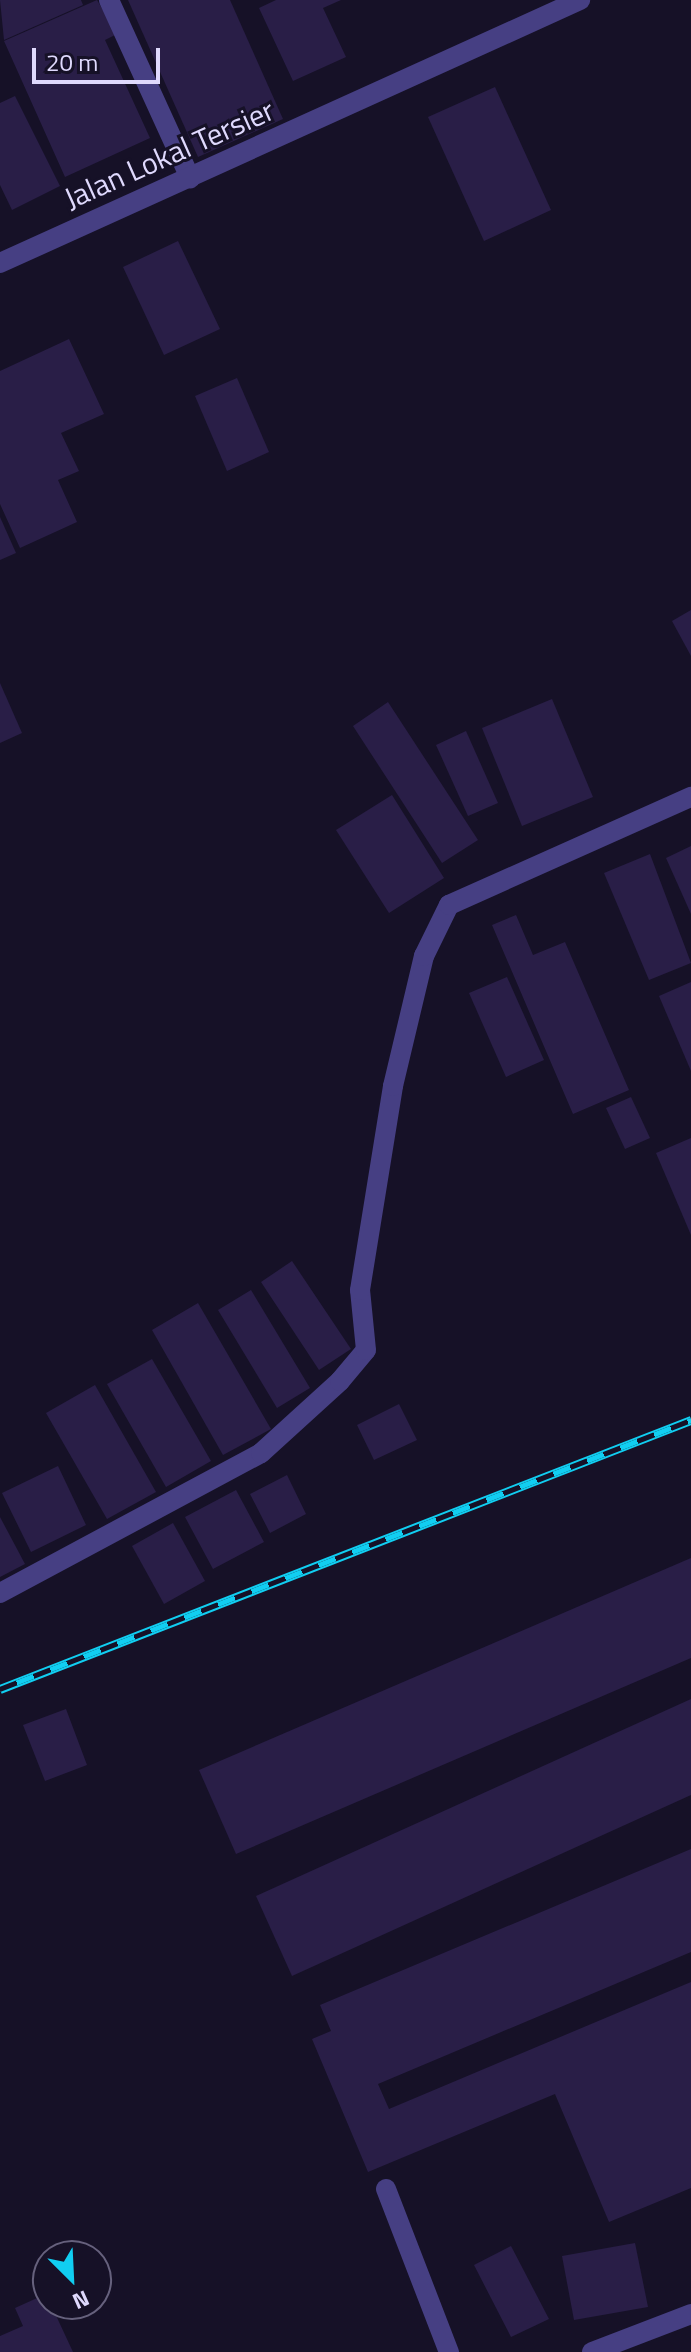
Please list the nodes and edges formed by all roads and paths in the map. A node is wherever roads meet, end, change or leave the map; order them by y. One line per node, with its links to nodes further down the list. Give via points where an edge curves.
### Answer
1 (109, 0): 3 (street)
2 (580, 0): 3 (street, Jalan Lokal Tersier)
3 (190, 178): 4 (street, Jalan Lokal Tersier)
4 (0, 263)
5 (691, 797): 6 (street, via 449,905 424,956 393,1086 360,1290 366,1350 340,1381 261,1453)
6 (0, 1593)
7 (386, 2189): 9 (street)
8 (691, 2314): 10 (street)
9 (449, 2352)
10 (592, 2352)

